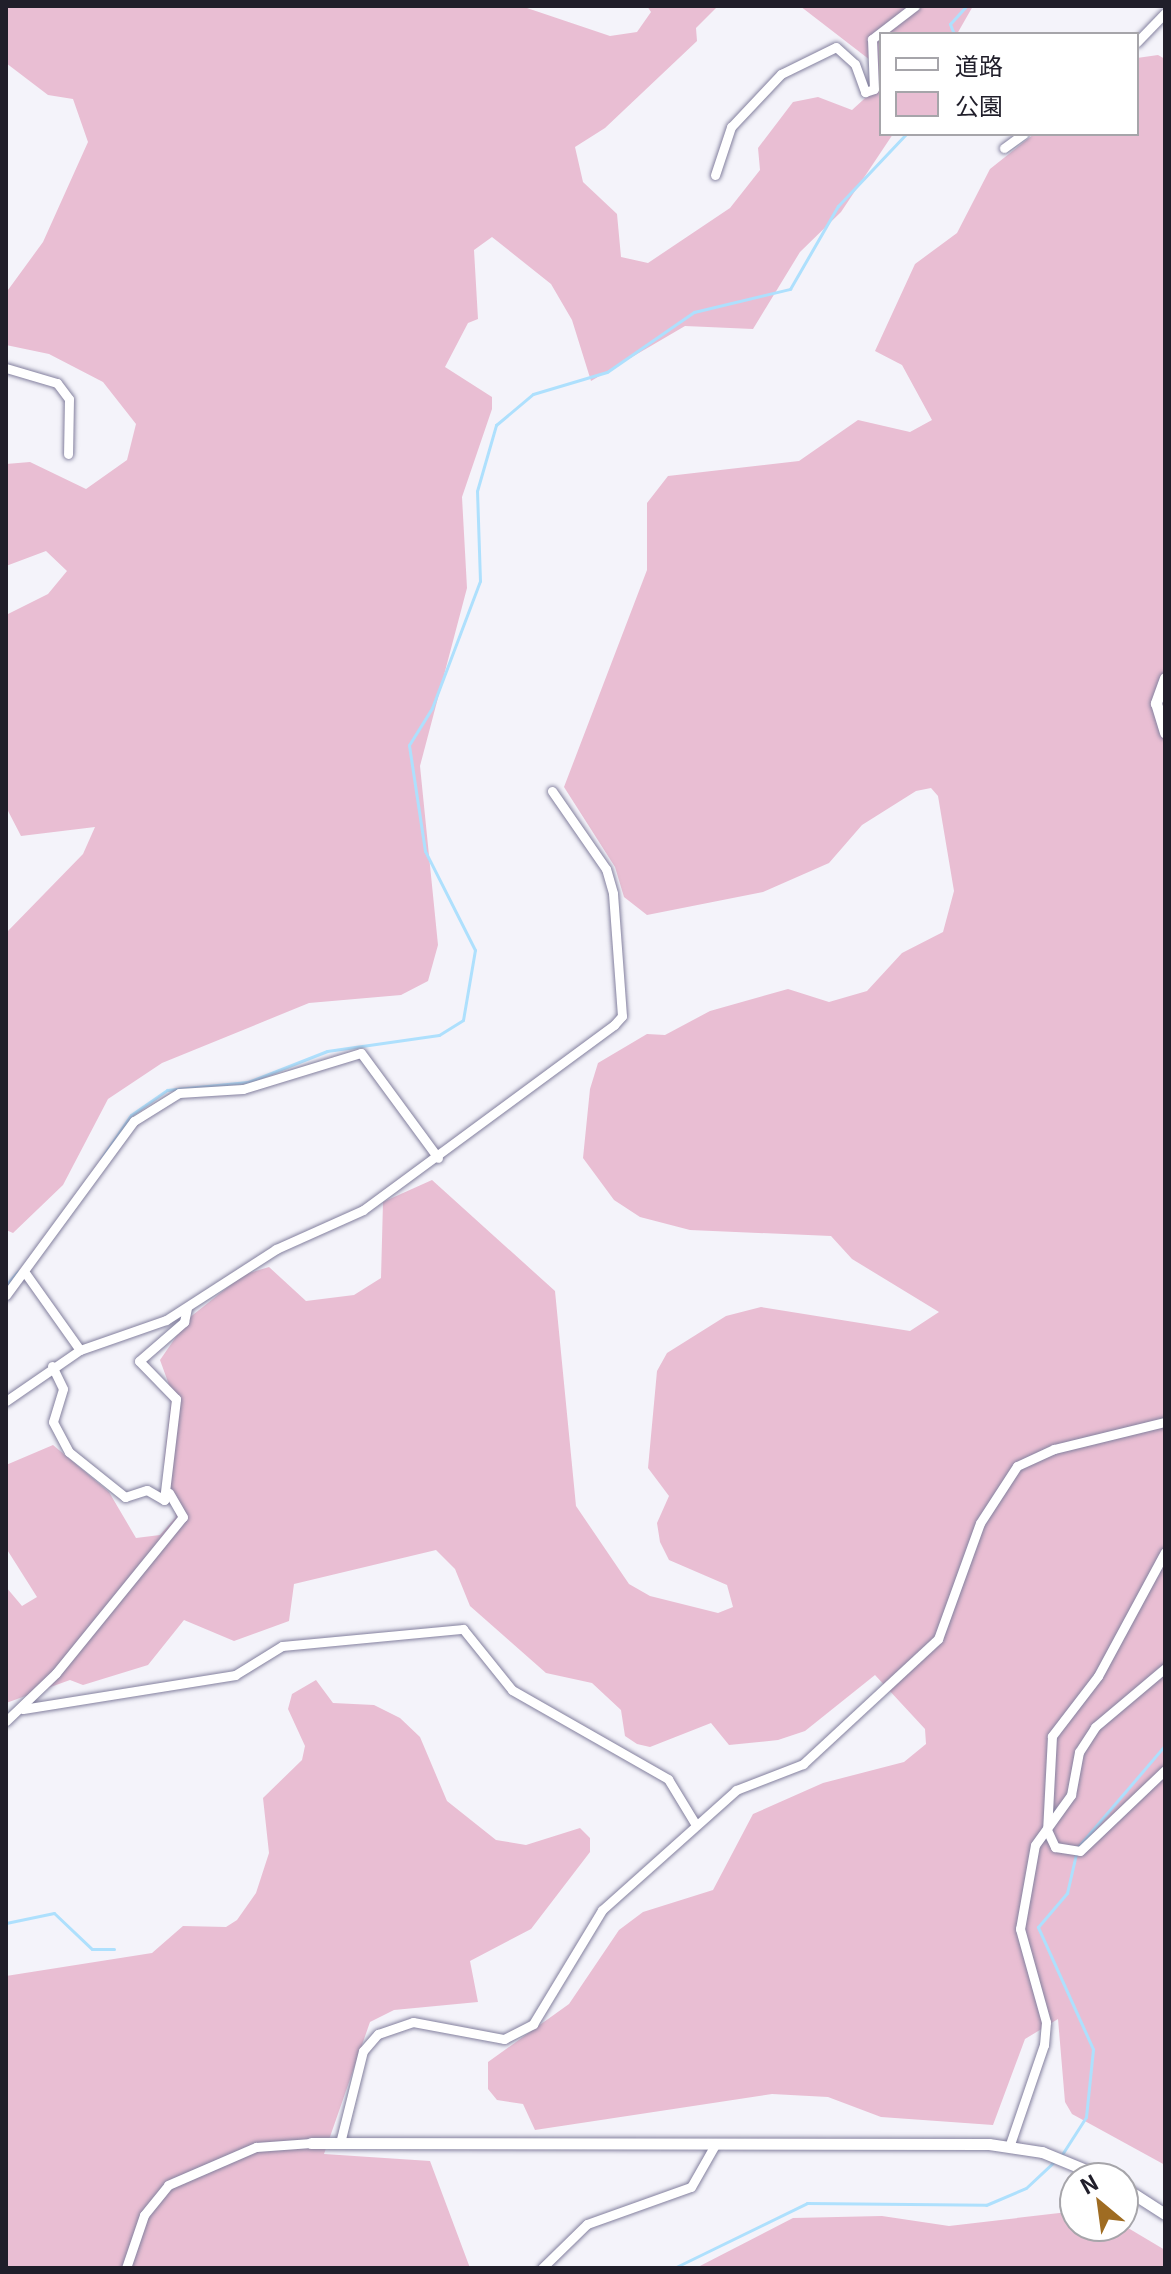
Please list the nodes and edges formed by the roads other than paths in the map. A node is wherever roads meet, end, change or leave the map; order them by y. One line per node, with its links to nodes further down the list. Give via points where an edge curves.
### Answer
1 (915, 6): 3 (street)
2 (1165, 13): 5 (street)
3 (881, 32)
4 (879, 34): 8 (street, via 872,39 874,89 865,92 855,64 836,47 781,74 731,127)
5 (1139, 40)
6 (1020, 136): 7 (street)
7 (1004, 148)
8 (715, 175)
9 (6, 368): 10 (street, via 63,391)
10 (68, 454)
11 (1165, 678): 12 (street, via 1156,703)
12 (1165, 733)
13 (552, 791): 14 (street, via 606,869 622,1016)
14 (438, 1158): 15 (street, via 361,1053 243,1089 179,1093 134,1121); 17 (street, via 363,1210 276,1249)
15 (26, 1274): 16 (street); 18 (street)
16 (6, 1295)
17 (187, 1308): 18 (street); 22 (street, via 184,1322 139,1361 176,1399)
18 (80, 1350): 19 (street)
19 (52, 1366): 20 (street); 22 (street, via 63,1389 53,1422 69,1452 125,1497 147,1490 160,1502)
20 (7, 1398)
21 (1165, 1422): 28 (street, via 1054,1449 1017,1466 980,1523 938,1639 803,1764 736,1790)
22 (169, 1493): 25 (street, via 183,1517)
23 (1165, 1552): 29 (street, via 1098,1676 1052,1736)
24 (1165, 1668): 29 (street, via 1095,1727 1079,1752 1071,1795)
25 (23, 1709): 26 (street); 28 (street, via 235,1675 282,1646 463,1629 512,1690 668,1779)
26 (6, 1721)
27 (1165, 1770): 29 (street, via 1080,1851 1055,1847)
28 (696, 1825): 31 (street, via 602,1910 533,2024 504,2039 413,2022 378,2034 363,2051)
29 (1047, 1830): 33 (street, via 1035,1845 1020,1929 1046,2022 1044,2045)
30 (311, 2143): 31 (street); 37 (street, via 256,2147 168,2185 144,2215)
31 (340, 2143): 32 (street)
32 (715, 2145): 33 (street); 38 (street, via 691,2187 587,2224)
33 (1009, 2147): 34 (street)
34 (1059, 2163)
35 (1139, 2197): 36 (street)
36 (1165, 2214)
37 (126, 2268)
38 (542, 2268)

